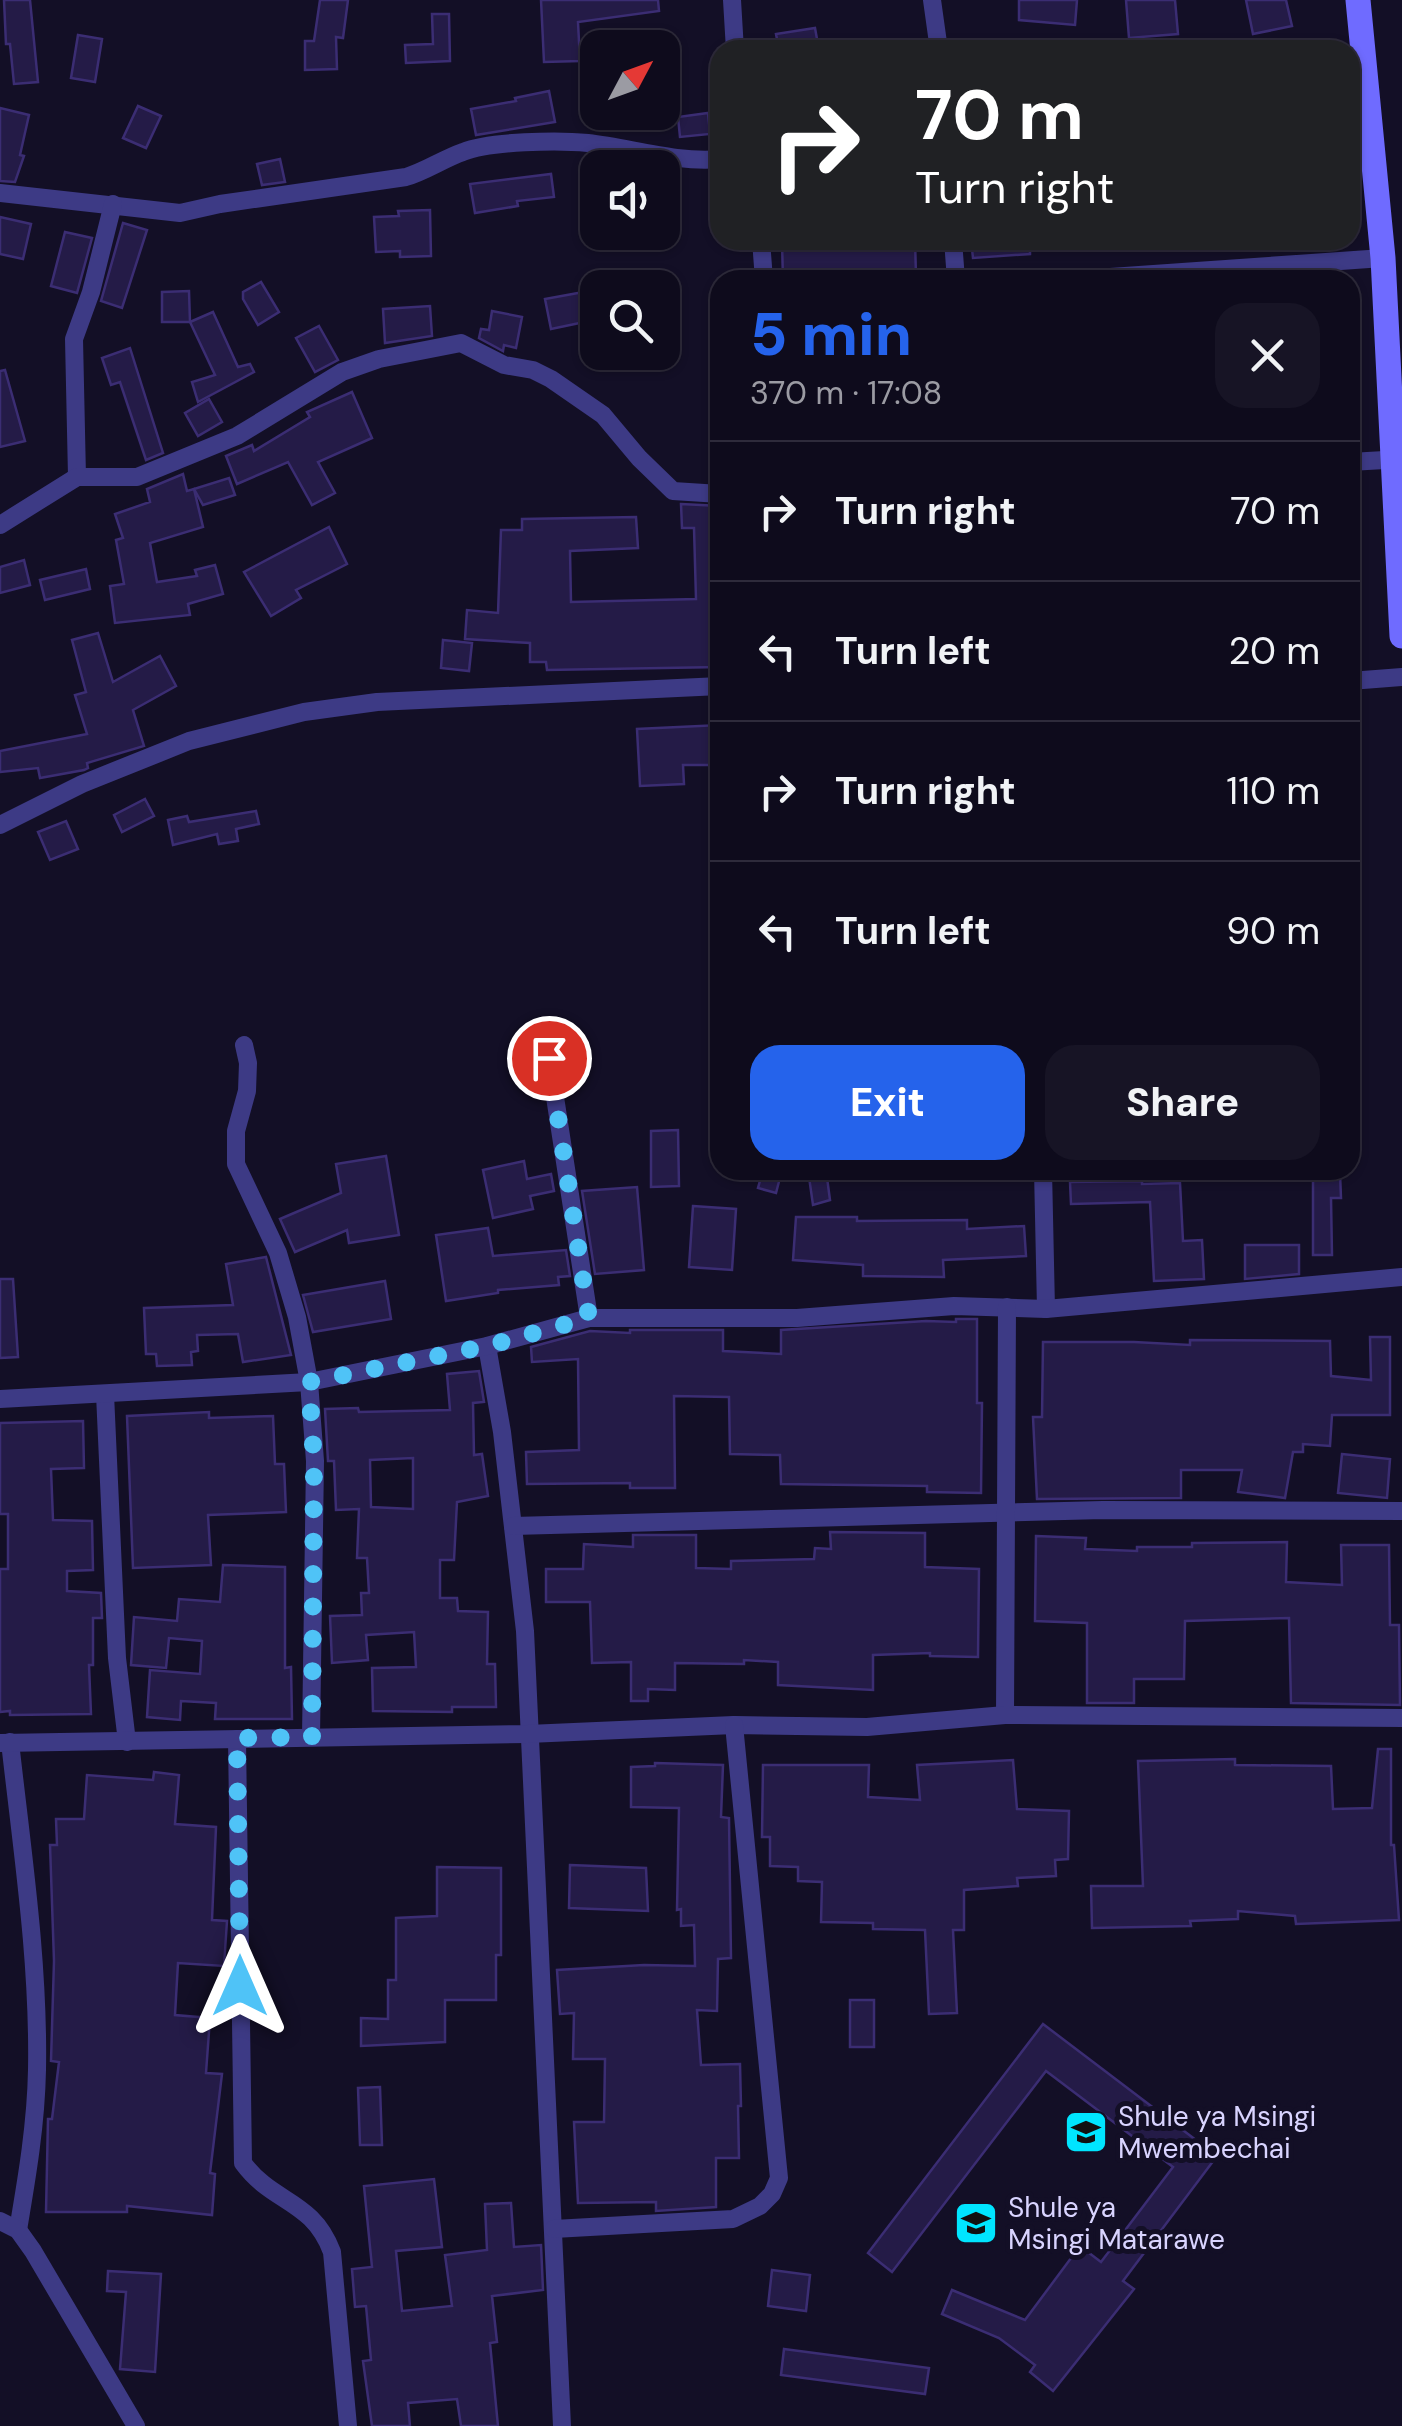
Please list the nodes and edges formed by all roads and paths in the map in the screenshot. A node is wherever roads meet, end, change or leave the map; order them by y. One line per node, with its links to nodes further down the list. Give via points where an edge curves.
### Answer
1 (732, 0): 4 (street)
2 (932, 0): 5 (street)
3 (1358, 0): 6 (street)
4 (734, 40)
5 (938, 40)
6 (1358, 40)
7 (1360, 71): 11 (street)
8 (710, 159): 10 (street, via 534,143 466,150 406,178 180,213)
9 (0, 193): 10 (street)
10 (113, 204): 15 (street, via 74,339)
11 (1383, 258): 12 (street); 13 (street)
12 (1211, 270)
13 (1398, 459): 14 (street); 18 (street)
14 (1360, 461)
15 (77, 477): 16 (street, via 137,477 237,436 342,372 462,343 551,379 603,415 674,492); 17 (street)
16 (710, 494)
17 (0, 525)
18 (1402, 636)
19 (1402, 677): 20 (street)
20 (1360, 680)
21 (710, 686): 22 (street, via 377,702 304,712 189,741)
22 (0, 825)
23 (244, 1046): 31 (street, via 248,1091 236,1132 236,1164 278,1252)
24 (549, 1058): 29 (street)
25 (1042, 1180): 28 (street)
26 (1402, 1277): 28 (street)
27 (1007, 1307): 28 (street); 29 (street, via 797,1318); 35 (street)
28 (1046, 1309)
29 (589, 1318): 30 (street)
30 (487, 1346): 31 (street); 36 (street)
31 (309, 1382): 32 (street); 41 (street)
32 (106, 1394): 33 (street); 44 (street)
33 (0, 1399)
34 (1402, 1511): 35 (street)
35 (1008, 1512): 36 (street); 37 (street)
36 (514, 1526): 40 (street)
37 (1005, 1714): 38 (street); 39 (street, via 867,1727)
38 (1402, 1718)
39 (734, 1726): 40 (street); 46 (street, via 778,2178 760,2206 733,2219)
40 (528, 1734): 41 (street); 46 (street)
41 (312, 1737): 42 (street)
42 (237, 1738): 44 (street); 49 (street, via 242,2164 325,2233)
43 (5, 1742): 44 (street); 47 (street, via 34,1984 37,2070)
44 (127, 1742)
45 (0, 2220): 47 (street)
46 (554, 2229): 50 (street)
47 (18, 2230): 48 (street)
48 (136, 2426)
49 (348, 2426)
50 (562, 2426)

